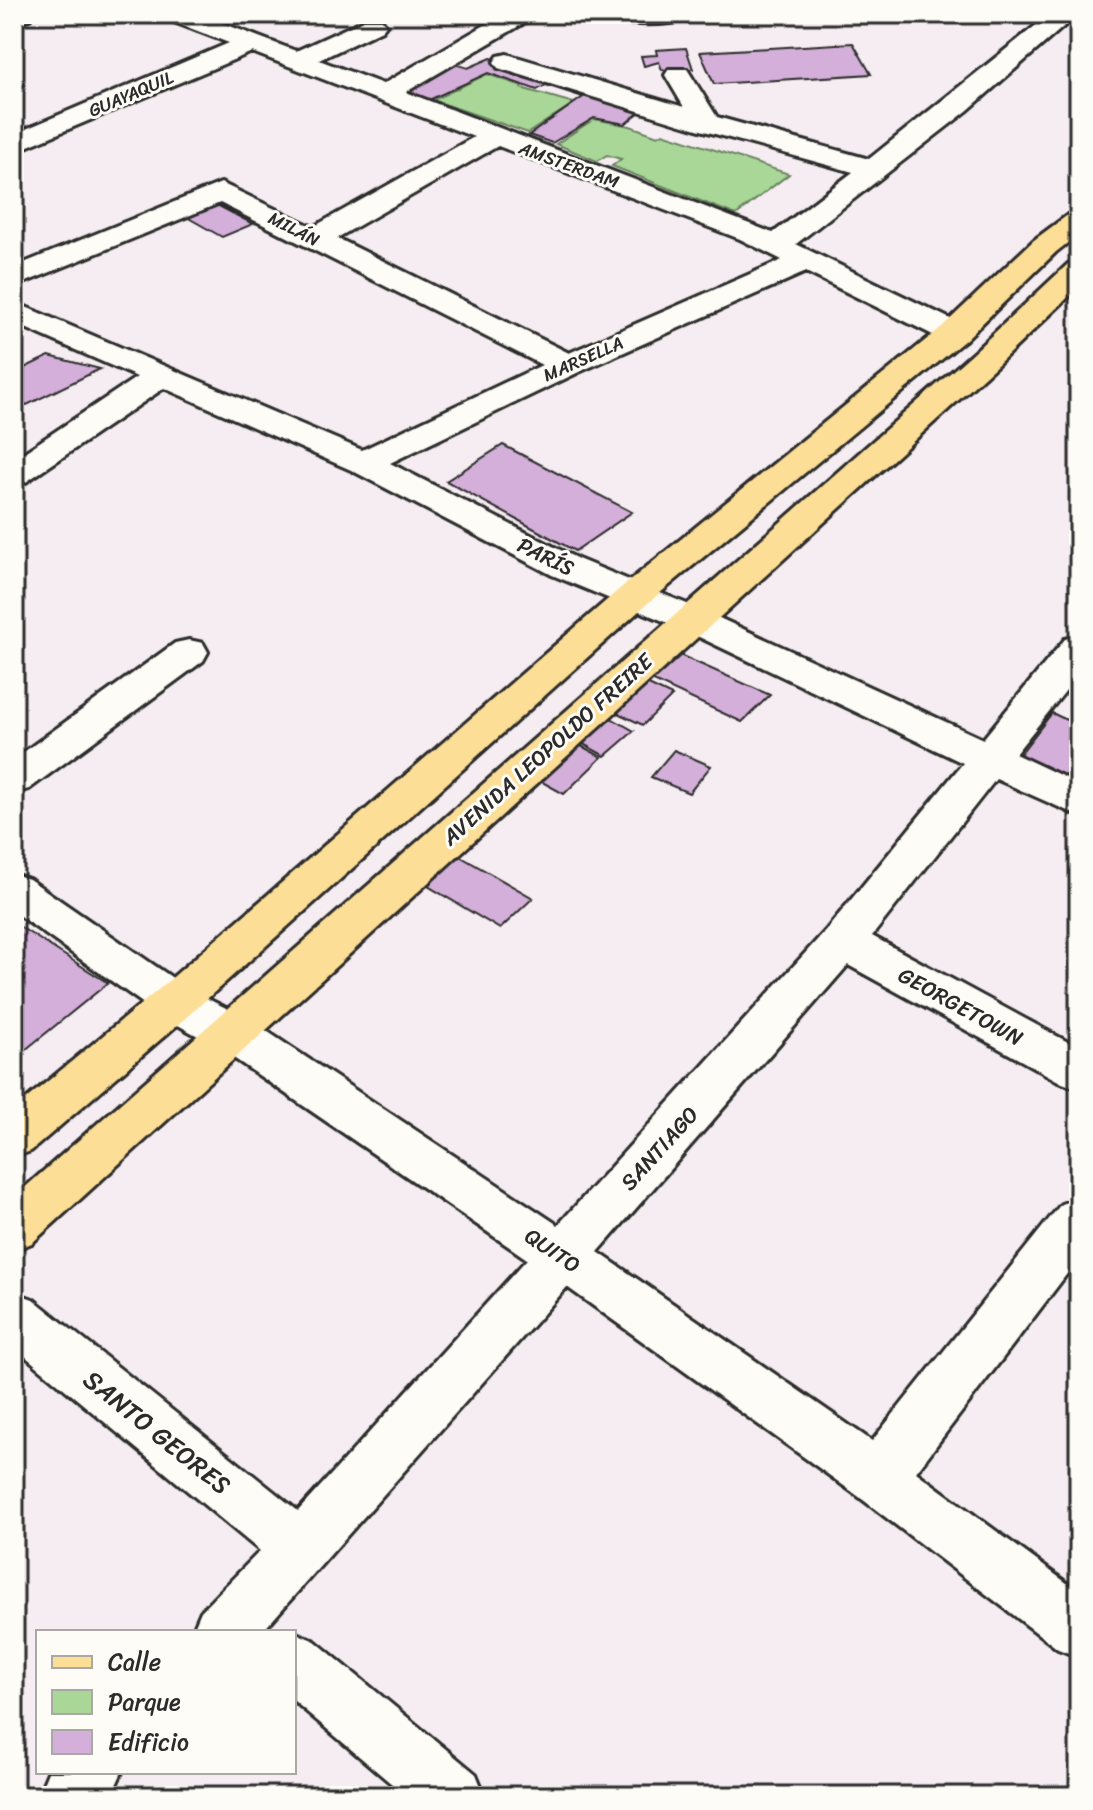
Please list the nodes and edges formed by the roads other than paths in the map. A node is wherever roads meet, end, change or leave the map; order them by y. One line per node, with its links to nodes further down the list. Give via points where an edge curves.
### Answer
1 (21, 14): 8 (street)
2 (175, 14): 10 (street, AMSTERDAM)
3 (522, 14): 15 (street)
4 (617, 14): 5 (street)
5 (681, 14)
6 (1028, 14): 11 (street, via 981,51)
7 (1065, 14): 11 (street)
8 (14, 16)
9 (373, 25): 12 (street)
10 (249, 44): 12 (street, AMSTERDAM); 18 (street, GUAYAQUIL)
11 (1016, 56): 19 (street)
12 (295, 61): 15 (street, AMSTERDAM)
13 (507, 62): 16 (street)
14 (678, 75): 16 (street)
15 (384, 94): 17 (street, AMSTERDAM)
16 (707, 123): 20 (street)
17 (494, 137): 22 (street); 23 (street, AMSTERDAM)
18 (14, 144)
19 (870, 155): 20 (street); 23 (street)
20 (841, 160): 23 (street)
21 (1079, 220): 28 (main road)
22 (313, 239): 26 (street, MILÁN, via 221,192); 29 (street, MILÁN)
23 (763, 239): 24 (street, AMSTERDAM)
24 (806, 261): 28 (street, AMSTERDAM); 29 (street, MARSELLA)
25 (1079, 270): 34 (main road, AVENIDA LEOPOLDO FREIRE)
26 (14, 278)
27 (14, 311): 30 (street, PARÍS)
28 (954, 333): 33 (main road)
29 (568, 365): 31 (street, MARSELLA)
30 (160, 376): 31 (street, PARÍS); 32 (street)
31 (363, 463): 33 (street, PARÍS, via 565,567)
32 (14, 475)
33 (635, 595): 34 (street, PARÍS); 42 (main road)
34 (691, 619): 37 (street, PARÍS); 43 (main road, AVENIDA LEOPOLDO FREIRE)
35 (1079, 648): 37 (street, SANTIAGO)
36 (189, 652): 38 (street)
37 (991, 759): 39 (street, PARÍS); 41 (street, SANTIAGO)
38 (14, 779)
39 (1079, 801)
40 (14, 890): 42 (street, QUITO)
41 (843, 941): 44 (street, GEORGETOWN); 48 (street, SANTIAGO)
42 (174, 1002): 43 (street, QUITO); 45 (main road)
43 (233, 1033): 47 (main road, AVENIDA LEOPOLDO FREIRE); 48 (street, QUITO)
44 (1079, 1070)
45 (14, 1137)
46 (1079, 1219): 50 (street)
47 (14, 1228)
48 (563, 1256): 50 (street, QUITO); 51 (street, SANTIAGO)
49 (14, 1315): 51 (street, SANTO GEORES)
50 (878, 1477): 53 (street, QUITO)
51 (301, 1549): 52 (street, SANTIAGO)
52 (239, 1626)
53 (1079, 1628)
54 (296, 1664): 57 (street)
55 (89, 1774): 56 (street)
56 (69, 1796)
57 (454, 1796)

